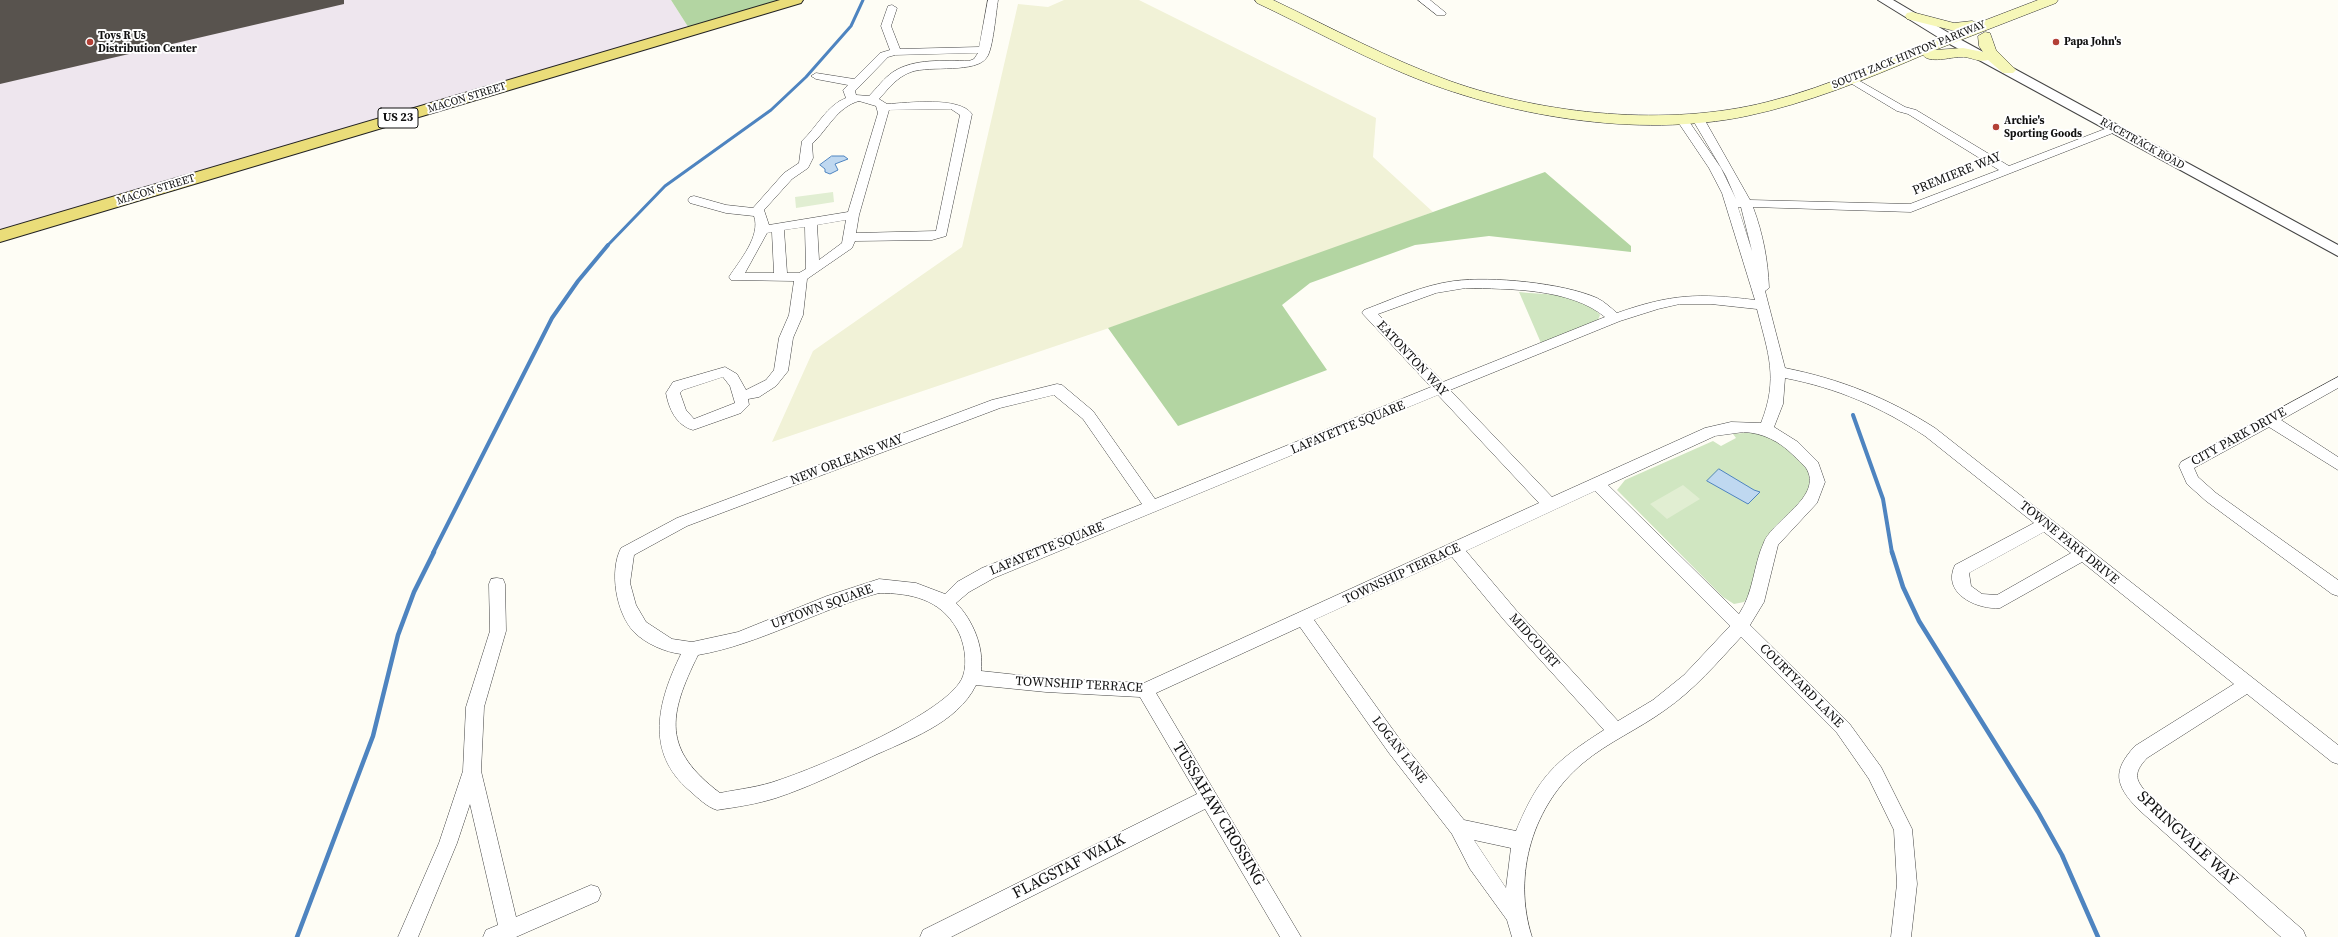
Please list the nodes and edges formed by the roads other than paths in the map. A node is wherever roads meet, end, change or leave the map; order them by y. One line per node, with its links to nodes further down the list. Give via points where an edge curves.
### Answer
1 (796, 0): 34 (main road, MACON STREET / US 23)
2 (993, 0): 12 (street)
3 (1262, 0): 23 (main road, SOUTH ZACK HINTON PARKWAY, via 1410,70 1473,93 1523,105 1589,116)
4 (1423, 0): 8 (street)
5 (1884, 0): 9 (street, RACETRACK ROAD)
6 (2050, 0): 10 (main road, SOUTH ZACK HINTON PARKWAY)
7 (892, 8): 13 (street, via 886,26)
8 (1441, 13)
9 (1912, 16): 10 (main road, via 1954,27); 11 (street, RACETRACK ROAD)
10 (1994, 22): 11 (main road, SOUTH ZACK HINTON PARKWAY); 16 (main road, via 1987,30 1985,44)
11 (1950, 39): 14 (street, RACETRACK ROAD); 15 (main road, SOUTH ZACK HINTON PARKWAY)
12 (984, 50): 13 (street); 20 (street, via 983,56 970,64 922,66 904,71)
13 (896, 52): 19 (street, via 884,55)
14 (1983, 57): 15 (main road, via 1949,51); 16 (street, RACETRACK ROAD)
15 (1896, 62): 18 (main road, SOUTH ZACK HINTON PARKWAY)
16 (2008, 70): 24 (street, RACETRACK ROAD)
17 (816, 76): 19 (street)
18 (1859, 80): 23 (main road, SOUTH ZACK HINTON PARKWAY, via 1744,112); 25 (street, via 1901,109 1912,112)
19 (856, 83): 21 (street, via 849,90)
20 (872, 99): 21 (street); 22 (street)
21 (852, 100): 29 (street, via 836,108 818,132 810,138 806,143 807,158 804,165 778,187 762,204)
22 (884, 107): 30 (street, via 880,131); 35 (street, via 953,106 966,114 942,232 932,236)
23 (1690, 118): 27 (street); 28 (street, via 1732,176)
24 (2114, 129): 25 (street, PREMIERE WAY); 36 (street, RACETRACK ROAD)
25 (2008, 170): 28 (street, PREMIERE WAY, via 1911,208)
26 (694, 200): 29 (street, via 734,211)
27 (1732, 203): 28 (street, PREMIERE WAY); 39 (street)
28 (1745, 204): 39 (street, via 1752,220 1762,261)
29 (759, 212): 33 (street)
30 (853, 216): 31 (street); 35 (street)
31 (811, 222): 32 (street); 37 (street)
32 (778, 227): 33 (street); 38 (street)
33 (762, 230): 38 (street, via 736,277)
34 (0, 236)
35 (849, 237): 37 (street, via 848,245)
36 (2338, 251)
37 (807, 274): 38 (street); 44 (street, via 796,315 786,338 781,371 771,383 754,393)
38 (781, 277)
39 (1763, 305): 40 (street, LAFAYETTE SQUARE, via 1713,300 1679,300); 41 (street)
40 (1615, 318): 43 (street, LAFAYETTE SQUARE); 43 (street, EATONTON WAY, via 1593,301 1576,296 1490,284 1453,285 1369,313)
41 (1779, 372): 46 (street, via 1776,404); 51 (street, TOWNE PARK DRIVE, via 1842,387 1878,401 1904,415 1930,432)
42 (2338, 382): 45 (street, CITY PARK DRIVE)
43 (1441, 390): 49 (street, EATONTON WAY); 50 (street, LAFAYETTE SQUARE)
44 (741, 396): 44 (street, via 742,405 736,409 693,425 686,422 672,393 678,386 725,372 731,375)
45 (2270, 420): 47 (street); 55 (street, CITY PARK DRIVE, via 2186,466 2192,480 2211,497)
46 (1766, 430): 48 (street, TOWNSHIP TERRACE, via 1741,426 1710,432); 58 (street, via 1793,446 1813,466 1817,482 1812,499 1771,543 1756,602)
47 (2338, 464)
48 (1598, 484): 49 (street, TOWNSHIP TERRACE); 58 (street, COURTYARD LANE)
49 (1550, 505): 52 (street, TOWNSHIP TERRACE)
50 (1153, 507): 56 (street, LAFAYETTE SQUARE, via 988,573 963,586); 59 (street, NEW ORLEANS WAY, via 1088,415 1057,389 998,404 682,522 627,552 622,583 628,606 640,627 668,645)
51 (2045, 524): 53 (street, TOWNE PARK DRIVE); 53 (street, via 1961,570 1959,579 1964,588 1978,599 2000,601)
52 (1455, 549): 57 (street, TOWNSHIP TERRACE); 63 (street, MIDCOURT, via 1510,615)
53 (2082, 554): 61 (street, TOWNE PARK DRIVE)
54 (497, 584): 65 (street, via 498,631 475,707)
55 (2338, 589)
56 (946, 603): 59 (street, UPTOWN SQUARE, via 928,593 905,586 879,586 855,592 718,645); 60 (street, UPTOWN SQUARE, via 957,614 967,631 972,650)
57 (1304, 619): 62 (street, TOWNSHIP TERRACE); 67 (street, LOGAN LANE, via 1395,747)
58 (1741, 626): 63 (street, via 1685,684 1659,705); 76 (street, COURTYARD LANE, via 1843,728 1875,773 1903,829 1907,884)
59 (692, 649): 60 (street, via 674,685 666,717 667,739 684,774 717,802 763,794 797,783 925,723 953,704)
60 (972, 677): 62 (street, TOWNSHIP TERRACE, via 1046,685)
61 (2248, 684): 64 (street, TOWNE PARK DRIVE); 77 (street, SPRINGVALE WAY, via 2141,752 2130,764 2128,778 2134,792 2155,813)
62 (1146, 690): 66 (street, TUSSAHAW CROSSING)
63 (1616, 731): 68 (street, via 1578,756 1552,780 1535,808)
64 (2338, 756)
65 (472, 771): 71 (street); 72 (street, via 448,843)
66 (1208, 798): 73 (street, FLAGSTAF WALK); 74 (street, TUSSAHAW CROSSING)
67 (1459, 828): 68 (street); 70 (street, LOGAN LANE, via 1467,847)
68 (1522, 841): 70 (street, via 1516,874)
69 (591, 894): 71 (street)
70 (1515, 915): 75 (street)
71 (501, 934)
72 (408, 937)
73 (930, 937)
74 (1291, 937)
75 (1522, 937)
76 (1901, 937)
77 (2296, 937)

